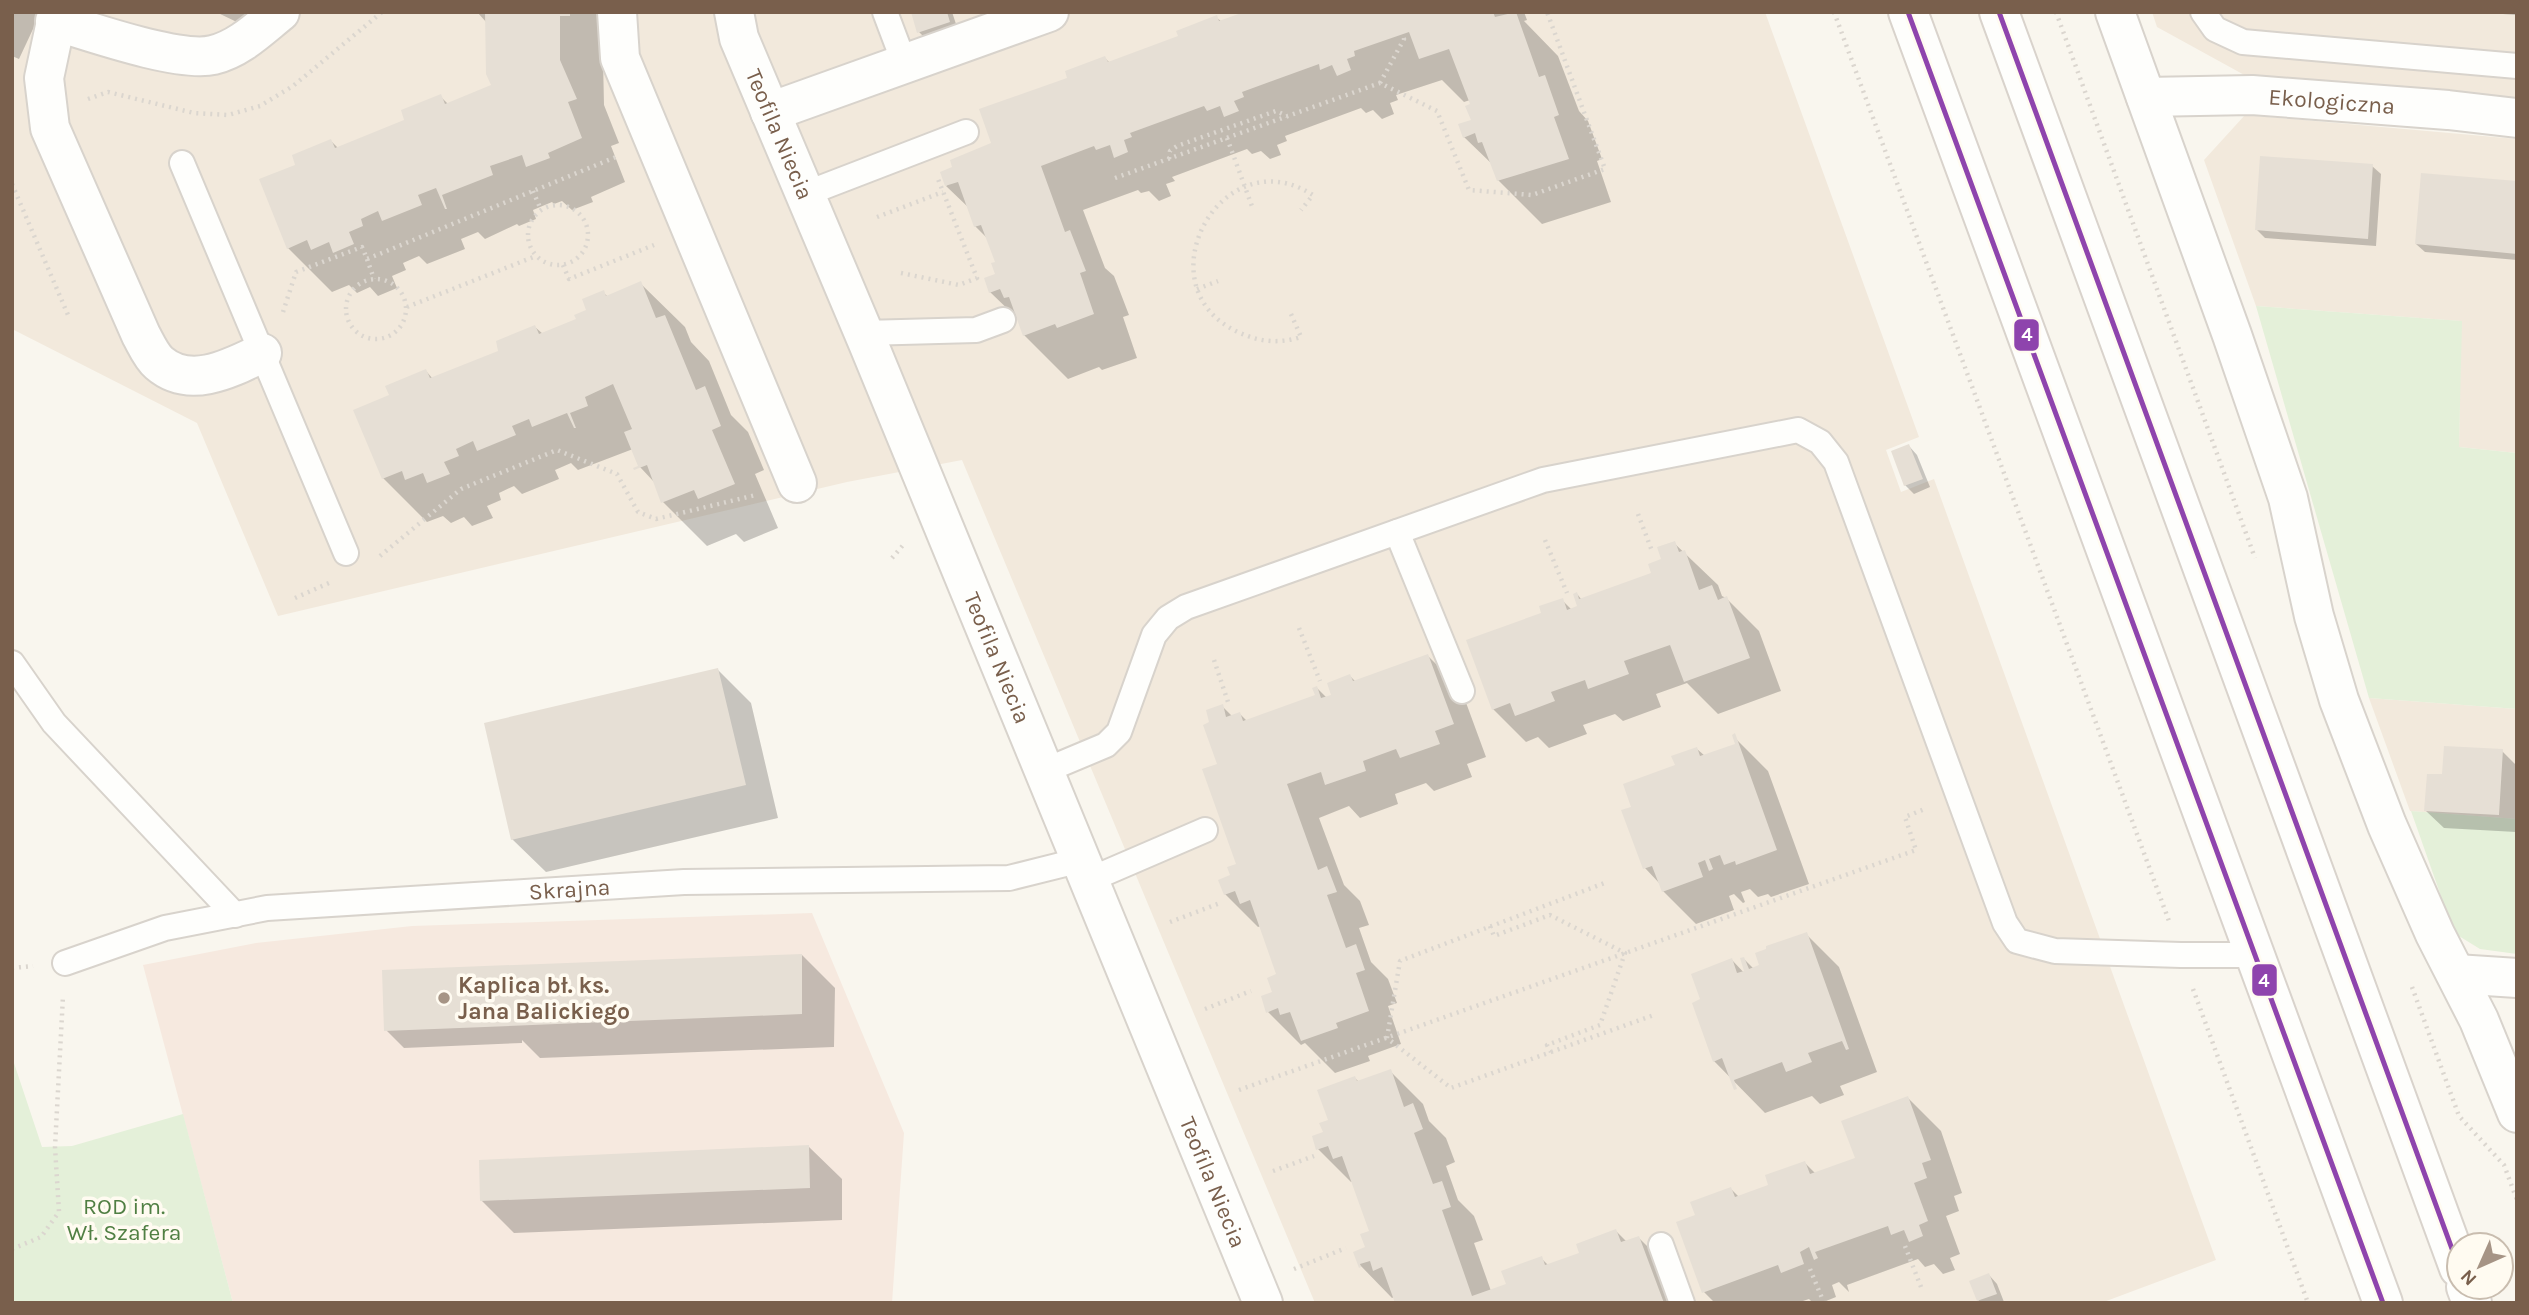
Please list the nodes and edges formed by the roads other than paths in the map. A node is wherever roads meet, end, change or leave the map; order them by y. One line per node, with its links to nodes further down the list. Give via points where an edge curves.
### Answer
1 (281, 12): 10 (street, via 240,44 212,56 179,55)
2 (617, 12): 22 (street, via 621,58)
3 (734, 12): 14 (street, Teofila Niecia, via 739,38)
4 (885, 12): 11 (lane)
5 (1049, 12): 11 (street)
6 (1908, 12): 31 (street)
7 (1999, 12): 36 (street)
8 (2115, 12): 13 (street)
9 (2203, 12): 12 (lane, via 2215,29 2242,42)
10 (57, 17): 21 (street, via 44,78 50,128 157,362 175,374 198,377 230,369)
11 (905, 65): 14 (street)
12 (2517, 66)
13 (2146, 97): 15 (street, Ekologiczna, via 2252,95); 33 (street, via 2288,498 2314,616 2339,700 2387,825)
14 (771, 112): 18 (street, Teofila Niecia)
15 (2517, 118)
16 (966, 132): 18 (lane)
17 (182, 163): 21 (lane)
18 (805, 194): 20 (street, Teofila Niecia)
19 (1003, 320): 20 (lane, via 976,330)
20 (864, 333): 27 (street, Teofila Niecia)
21 (262, 353): 24 (lane)
22 (797, 483)
23 (1396, 532): 26 (lane); 27 (lane, via 1186,607 1167,618 1154,635 1119,732 1106,745); 31 (lane, via 1543,480 1798,430 1821,442 1836,462 2005,923 2017,941 2055,951)
24 (346, 553)
25 (12, 663): 30 (lane, via 54,723)
26 (1462, 691)
27 (1044, 771): 29 (street, Teofila Niecia)
28 (1205, 830): 29 (lane, Skrajna)
29 (1085, 870): 30 (lane, Skrajna, via 1009,878 684,882 267,908); 38 (street, Teofila Niecia)
30 (235, 915): 32 (lane, Skrajna, via 165,929)
31 (2255, 955): 40 (street)
32 (65, 963)
33 (2456, 974): 34 (street); 35 (street)
34 (2517, 978)
35 (2517, 1113)
36 (2445, 1231)
37 (1661, 1245): 39 (lane)
38 (1263, 1303)
39 (1682, 1303)
40 (2383, 1303)

